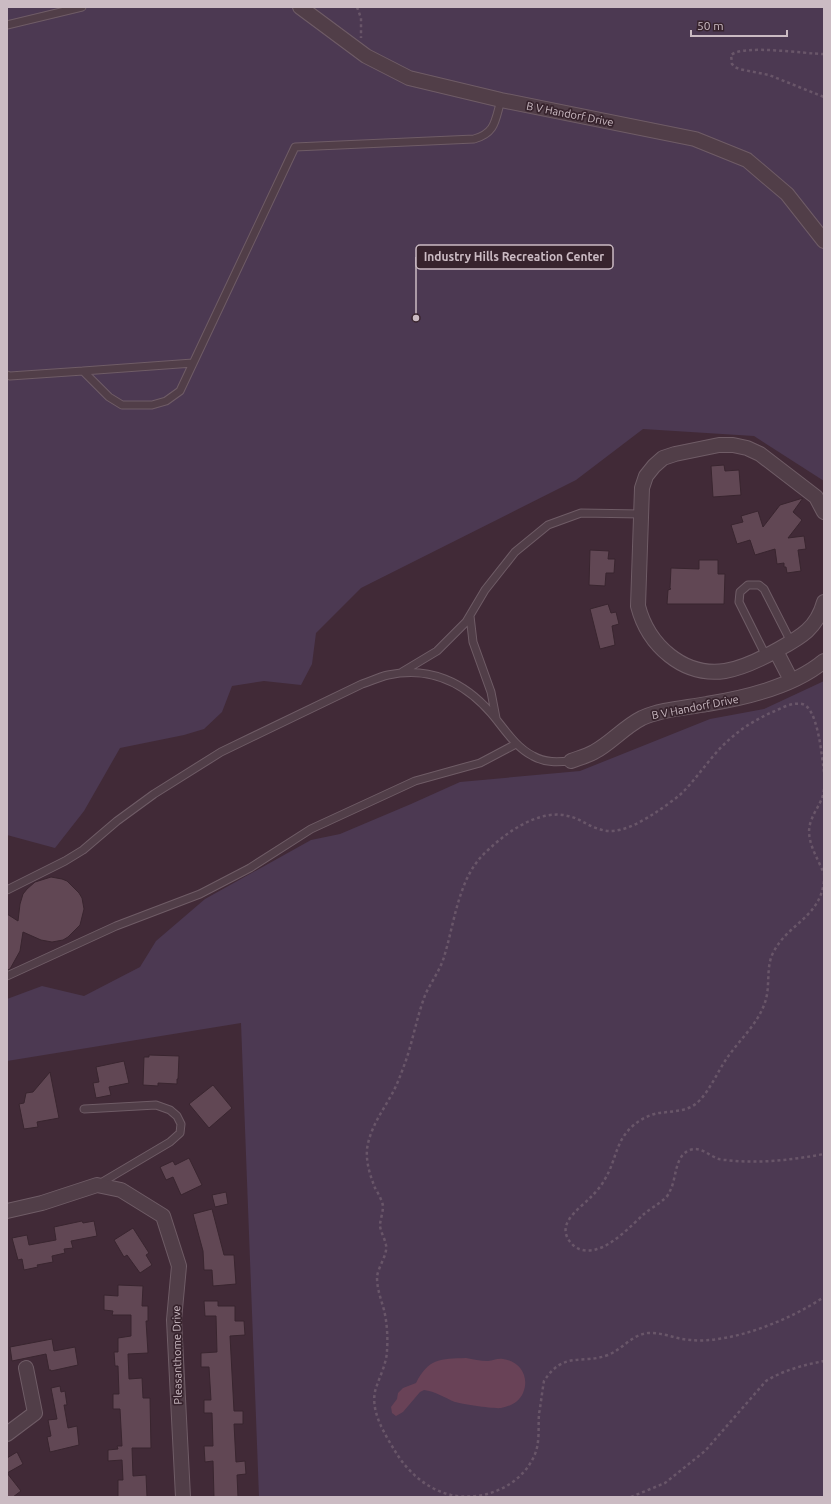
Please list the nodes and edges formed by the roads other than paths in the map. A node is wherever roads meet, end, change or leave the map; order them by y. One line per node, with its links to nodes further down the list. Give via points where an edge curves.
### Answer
1 (82, 7): 3 (lane)
2 (300, 7): 4 (street, B V Handorf Drive, via 366,56 409,78)
3 (7, 25)
4 (501, 100): 5 (street, B V Handorf Drive, via 695,139 747,160 787,194); 6 (lane, via 492,129 484,136 474,139 296,146)
5 (824, 240)
6 (193, 364): 7 (lane); 7 (lane, via 180,391 166,401 152,405 122,405 109,397)
7 (83, 371): 8 (lane)
8 (7, 375)
9 (824, 512): 10 (street, via 816,497 760,454 748,448 719,445 663,458 646,476 642,488)
10 (641, 514): 12 (lane, via 581,513 548,525 515,552 485,590); 14 (street, via 638,606 649,634 661,648 674,660 705,671 725,671 741,667)
11 (824, 602): 13 (street, via 814,624)
12 (470, 616): 16 (lane, via 437,651); 18 (lane, via 473,642 491,692)
13 (791, 642): 14 (street); 14 (lane, via 764,589 759,585 748,585 740,592 739,602)
14 (771, 653): 17 (street)
15 (824, 661): 17 (street, B V Handorf Drive, via 813,670)
16 (402, 673): 18 (lane, via 419,672 456,684 472,695); 21 (lane, via 362,684 221,752 154,794 83,850)
17 (791, 680): 20 (street, B V Handorf Drive, via 748,697 672,710 642,718 595,752)
18 (496, 720): 19 (lane)
19 (516, 744): 20 (lane, via 533,756 550,762); 22 (lane, via 480,763 415,781 311,829 250,868 200,894 116,926)
20 (572, 761)
21 (7, 890)
22 (7, 976)
23 (84, 1109): 24 (lane, via 156,1105 174,1113 181,1124 180,1133 170,1142)
24 (97, 1185): 25 (street, Pleasanthome Drive, via 42,1203); 28 (street, Pleasanthome Drive, via 121,1190 163,1216 179,1266 174,1320)
25 (7, 1211)
26 (26, 1368): 27 (street, via 35,1413)
27 (7, 1434)
28 (183, 1497)

